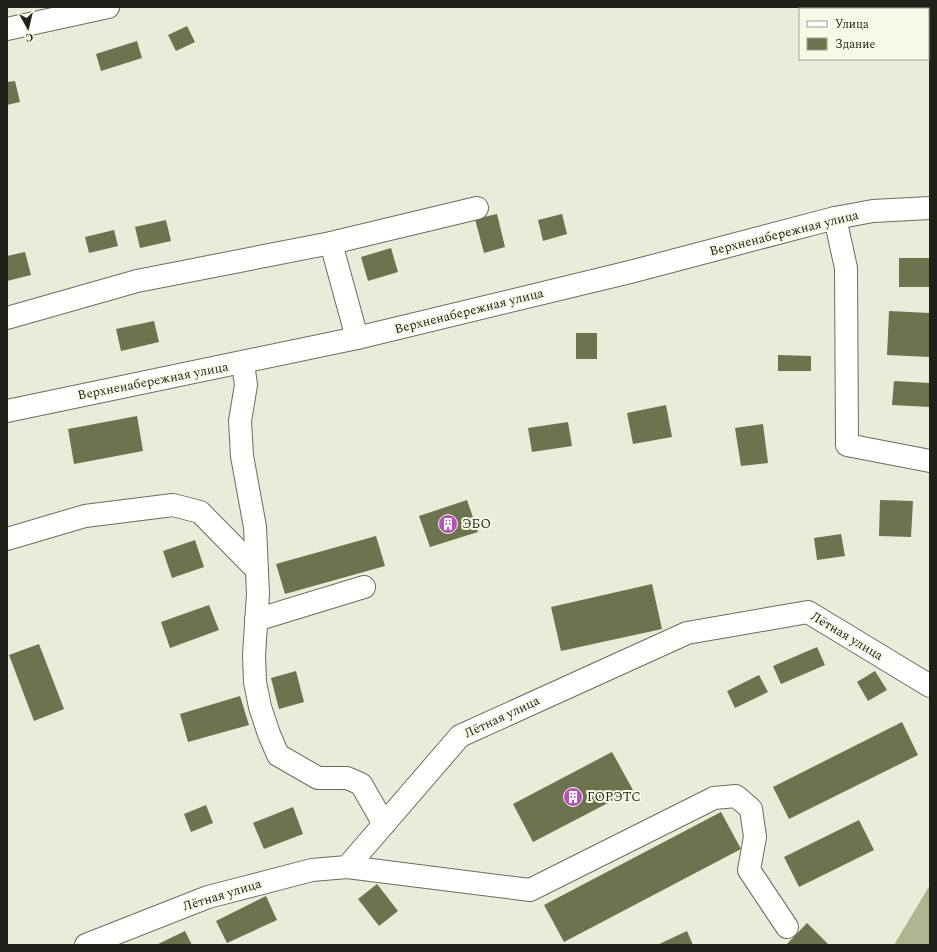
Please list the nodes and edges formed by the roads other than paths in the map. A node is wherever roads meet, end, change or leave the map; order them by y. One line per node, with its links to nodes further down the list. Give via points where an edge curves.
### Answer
1 (108, 7): 2 (street)
2 (7, 29)
3 (477, 208): 6 (street)
4 (930, 208): 5 (street, Верхненабережная улица, via 873,211)
5 (835, 218): 8 (street, Верхненабережная улица, via 630,272); 11 (street, via 846,268 847,444)
6 (331, 243): 7 (street, via 137,281); 8 (street)
7 (7, 318)
8 (357, 338): 9 (street, Верхненабережная улица)
9 (243, 363): 10 (street, Верхненабережная улица); 13 (street, via 246,385 240,421 242,456 255,527)
10 (7, 411)
11 (930, 461)
12 (7, 539): 13 (street, via 85,516 173,505 200,512)
13 (257, 570): 15 (street)
14 (364, 587): 15 (street)
15 (256, 620): 17 (street, via 255,682 260,707 278,756 318,778 347,778 361,784)
16 (930, 686): 17 (street, Лётная улица, via 808,612 687,634 460,736)
17 (384, 824): 18 (street, Лётная улица)
18 (347, 867): 19 (street, via 530,890 714,798 736,796 751,809 755,837 749,870); 20 (street, Лётная улица, via 312,870 208,897)
19 (787, 927)
20 (86, 945)

